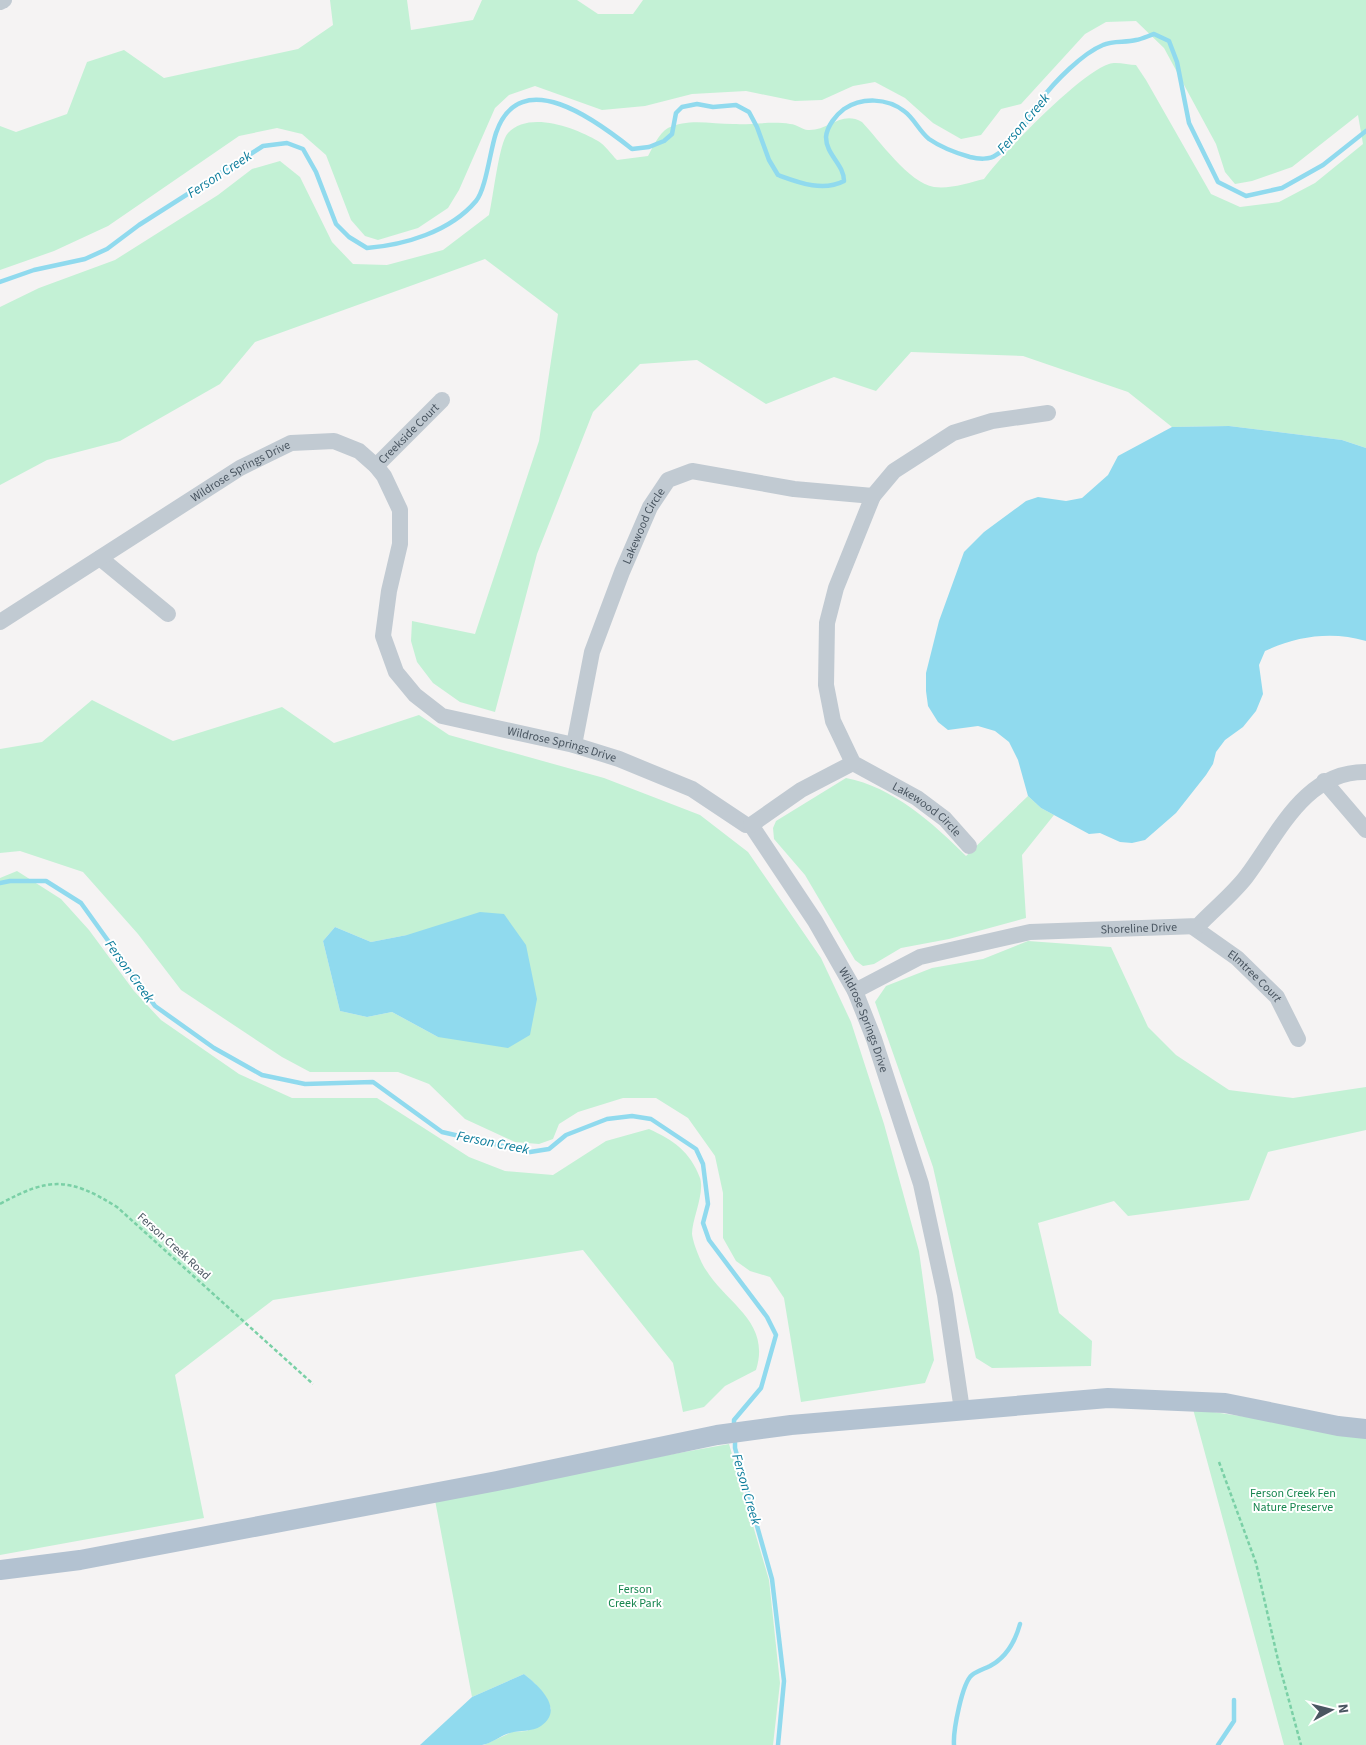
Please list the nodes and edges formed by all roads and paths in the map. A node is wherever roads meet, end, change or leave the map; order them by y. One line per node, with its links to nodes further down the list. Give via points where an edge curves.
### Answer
1 (4, 0): 2 (street)
2 (0, 2)
3 (442, 400): 5 (street, Creekside Court)
4 (1048, 413): 6 (street, via 992,421 953,433 894,471)
5 (376, 466): 7 (street, Wildrose Springs Drive, via 359,451 334,441 291,443 240,468); 10 (street, Wildrose Springs Drive, via 400,510 400,544 383,636 396,672 415,696 442,716)
6 (873, 496): 10 (street, Lakewood Circle, via 794,489 692,471 668,480 650,507 592,652); 11 (street, via 836,588 827,623 826,685 833,721)
7 (100, 558): 8 (street); 9 (street, Wildrose Springs Drive)
8 (168, 614)
9 (0, 622)
10 (574, 745): 14 (street, Wildrose Springs Drive, via 619,759 692,789 746,825)
11 (853, 763): 14 (street, via 801,790); 16 (street, Lakewood Circle, via 916,798 945,819)
12 (1366, 772): 13 (street, Shoreline Drive)
13 (1324, 782): 15 (street); 17 (street, Shoreline Drive, via 1297,804 1244,878 1198,926)
14 (751, 825): 18 (street, Wildrose Springs Drive, via 815,921)
15 (1366, 830)
16 (969, 846)
17 (1193, 927): 18 (street, Shoreline Drive, via 1030,932 920,957); 19 (street, Elmtree Court, via 1238,958 1276,997)
18 (855, 991): 22 (street, Wildrose Springs Drive, via 921,1184 945,1295)
19 (1298, 1040)
20 (0, 1204): 21 (path, Ferson Creek Road, via 30,1188 48,1184 93,1192 117,1207)
21 (312, 1384)
22 (962, 1410): 23 (main road, via 1108,1398 1225,1403); 25 (main road, via 717,1435 497,1481 80,1560)
23 (1366, 1429)
24 (1219, 1462): 26 (path, via 1256,1563)
25 (0, 1570)
26 (1301, 1745)

